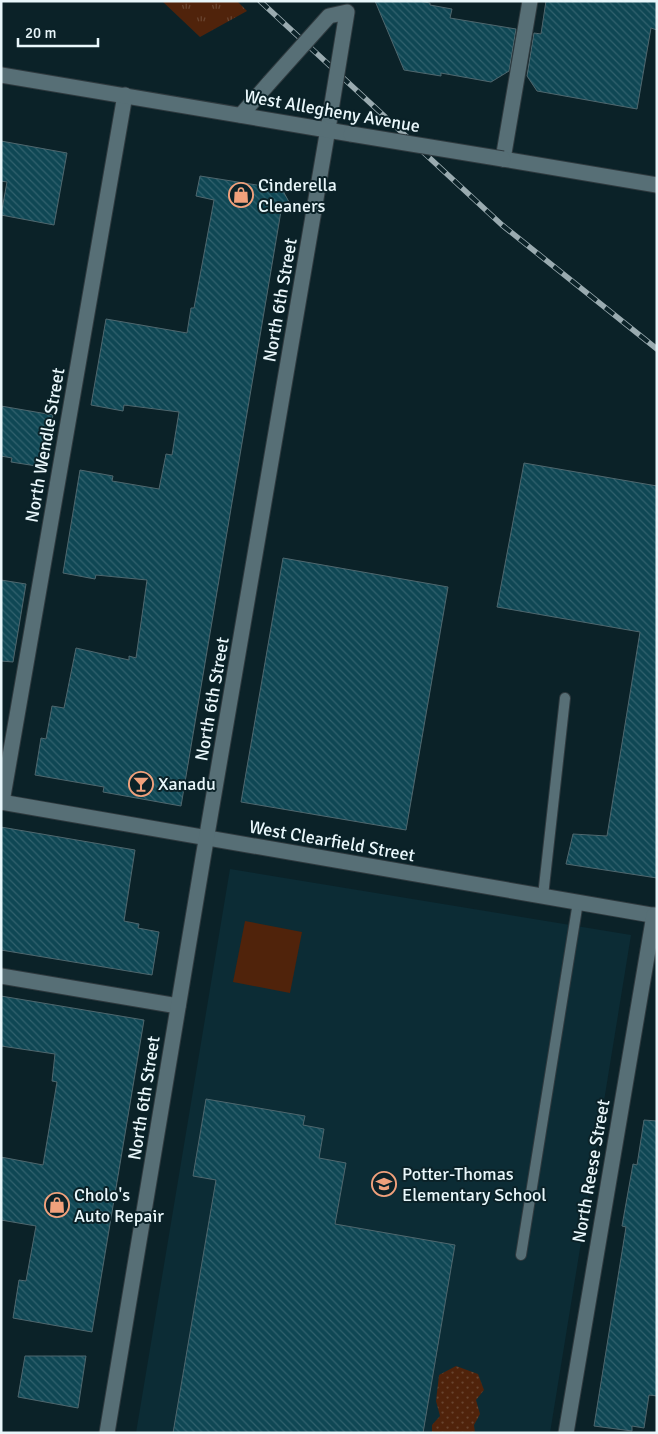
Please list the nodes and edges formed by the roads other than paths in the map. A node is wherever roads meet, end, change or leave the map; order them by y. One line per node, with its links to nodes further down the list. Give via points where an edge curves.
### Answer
1 (530, 1): 7 (street)
2 (347, 7): 5 (street, bridge, via 329,16); 6 (street, North 6th Street, bridge)
3 (1, 75): 4 (street, West Allegheny Avenue)
4 (125, 95): 5 (street, West Allegheny Avenue); 10 (street, North Wendle Street)
5 (241, 115): 6 (street, West Allegheny Avenue)
6 (329, 123): 7 (street, West Allegheny Avenue, bridge, via 351,134); 11 (street, North 6th Street)
7 (503, 160): 8 (street, West Allegheny Avenue)
8 (657, 185)
9 (565, 698): 12 (lane)
10 (2, 802): 11 (street, West Clearfield Street)
11 (207, 838): 12 (street, West Clearfield Street); 16 (street, North 6th Street)
12 (543, 896): 13 (street, West Clearfield Street)
13 (578, 902): 14 (street, West Clearfield Street); 17 (lane)
14 (655, 916): 19 (street, North Reese Street)
15 (1, 976): 16 (street)
16 (178, 1006): 18 (street, North 6th Street)
17 (522, 1255)
18 (107, 1433)
19 (566, 1433)

